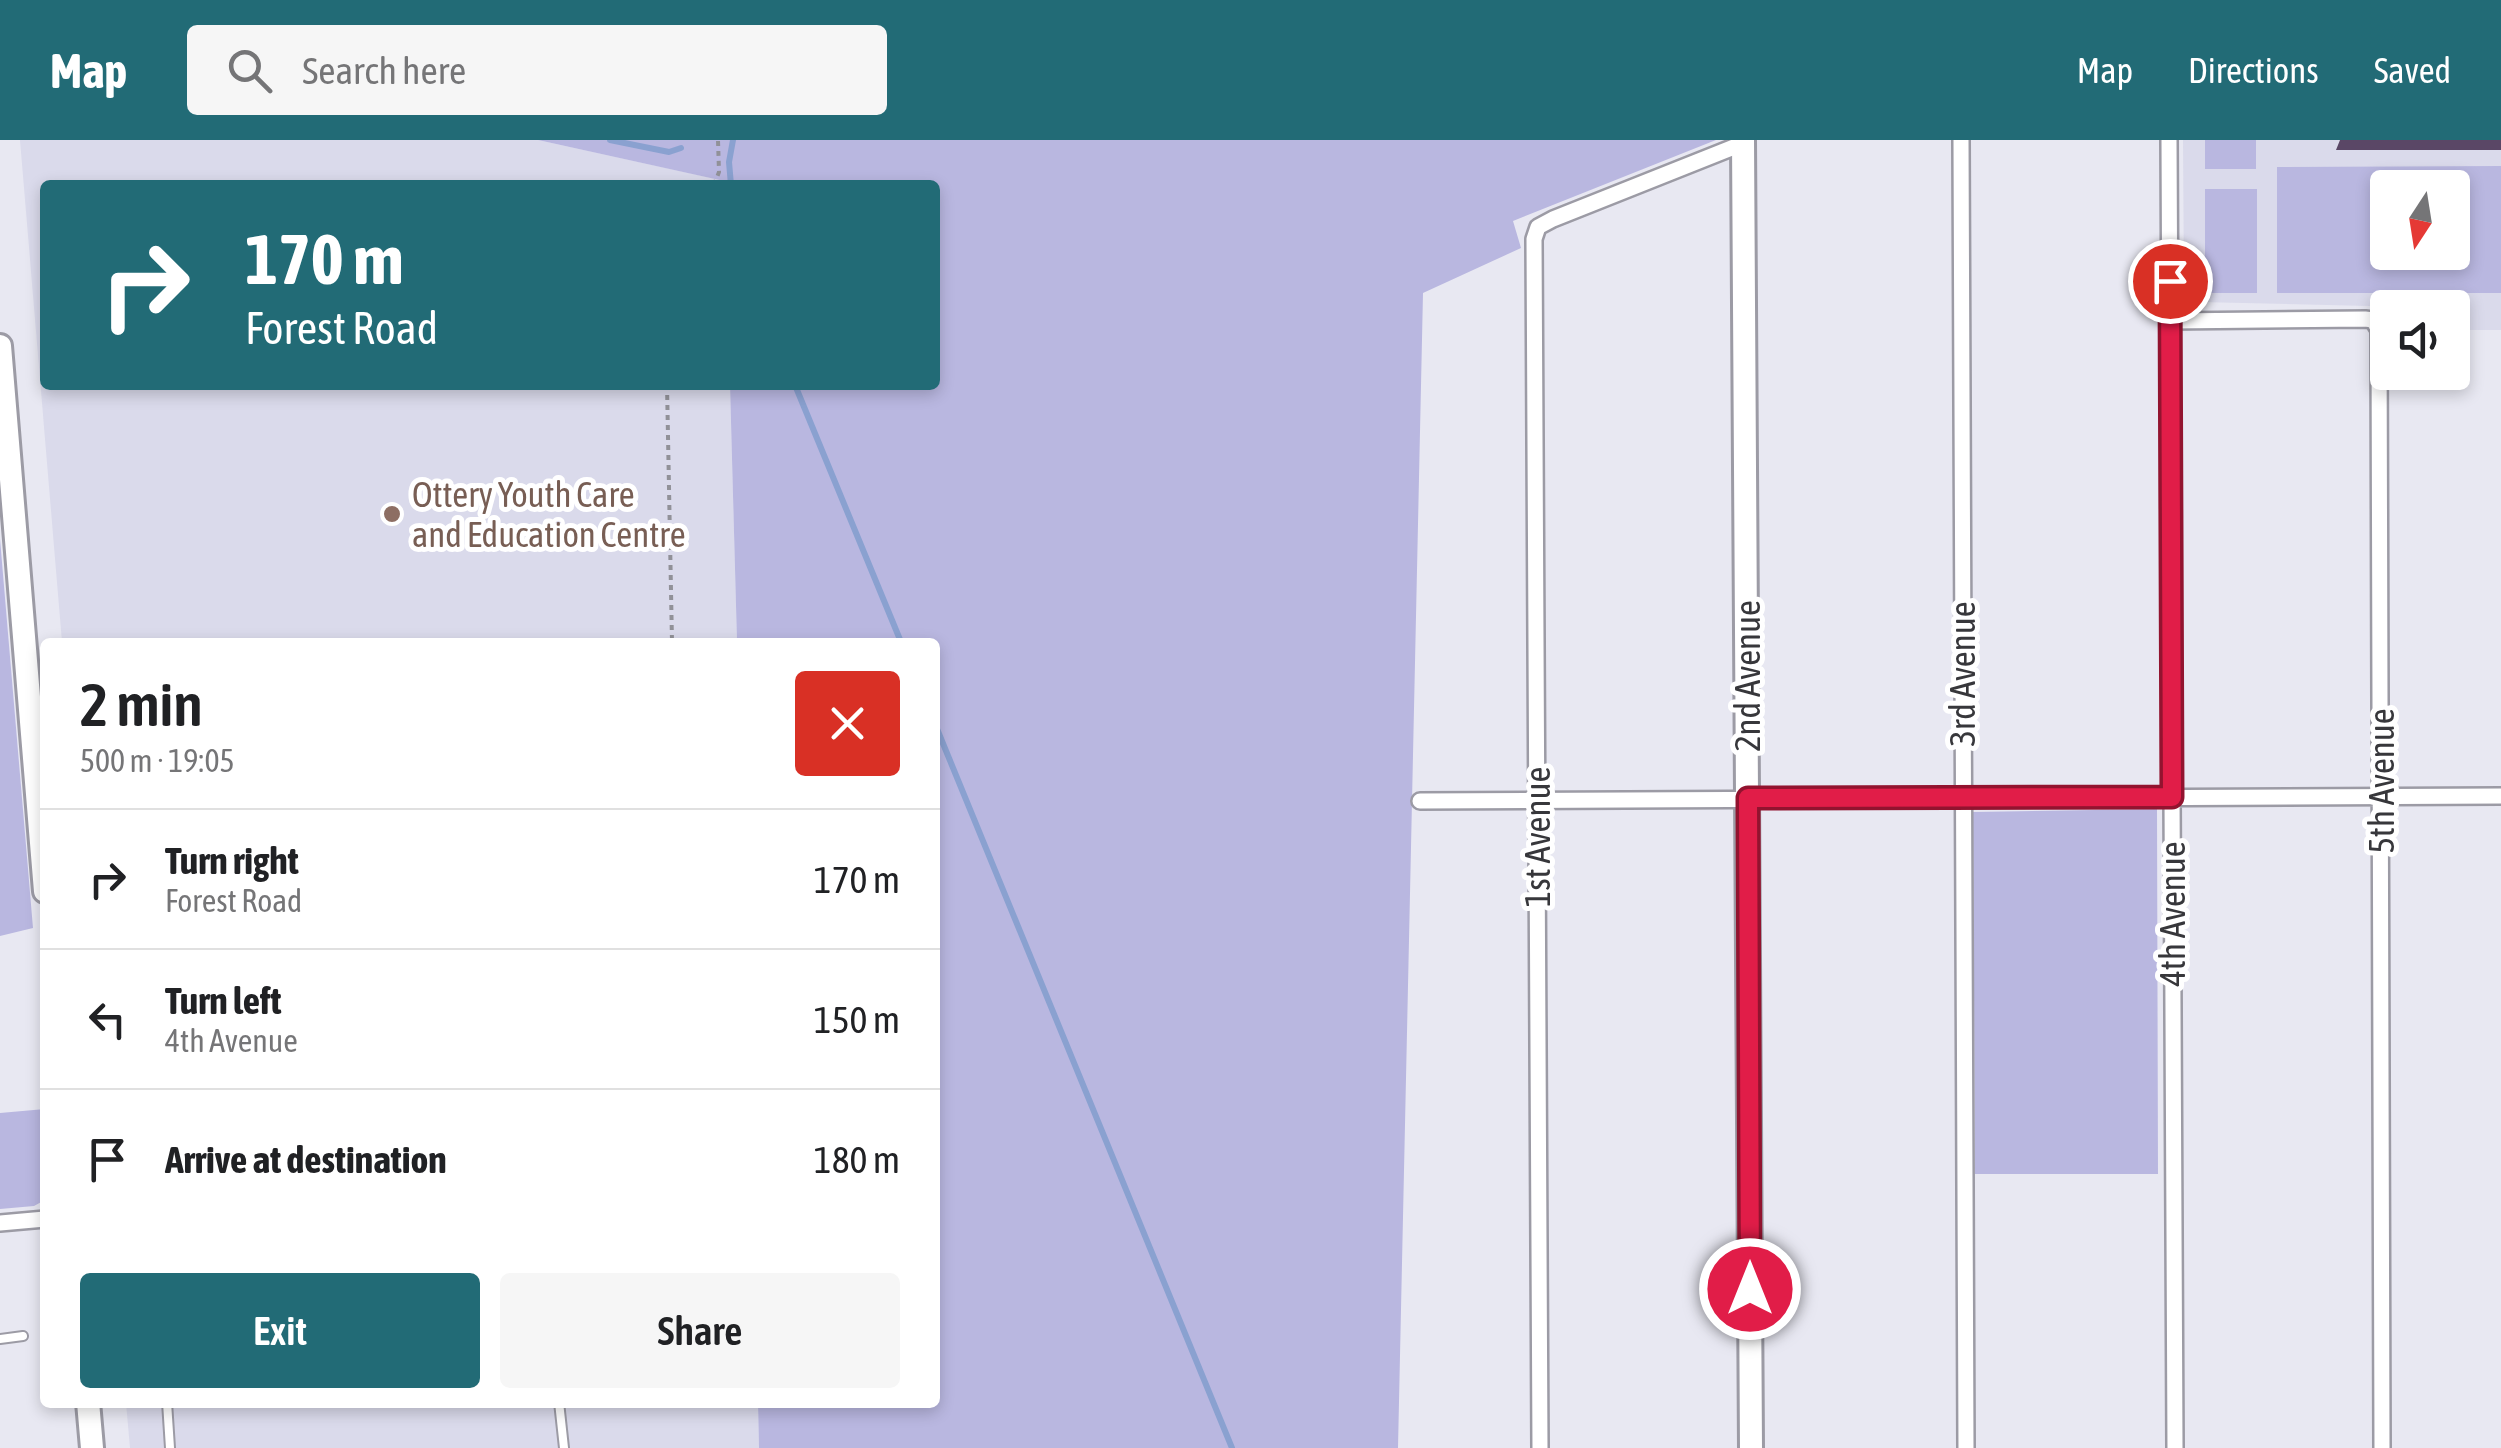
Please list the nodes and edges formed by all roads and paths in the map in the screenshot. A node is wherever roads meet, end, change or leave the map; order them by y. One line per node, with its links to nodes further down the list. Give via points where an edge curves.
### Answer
1 (718, 140): 5 (path)
2 (1961, 140): 15 (street, 3rd Avenue)
3 (2169, 140): 6 (street, 4th Avenue)
4 (1746, 141): 14 (street, 2nd Avenue); 17 (street, 1st Avenue, via 1538,227)
5 (716, 180)
6 (2170, 321): 11 (street, 5th Avenue, via 2365,318 2377,324); 13 (street, 4th Avenue)
7 (0, 346): 8 (street)
8 (2, 384): 18 (street)
9 (667, 390): 10 (path)
10 (672, 638)
11 (2381, 796): 12 (street); 13 (street); 33 (street, 5th Avenue)
12 (2501, 796)
13 (2172, 797): 15 (street); 32 (street, 4th Avenue)
14 (1748, 798): 15 (street); 17 (street); 30 (street, 2nd Avenue)
15 (1962, 798): 31 (street, 3rd Avenue)
16 (1420, 800): 17 (street)
17 (1537, 802): 29 (street, 1st Avenue)
18 (40, 833)
19 (40, 1219): 20 (street)
20 (0, 1223)
21 (24, 1336): 22 (lane)
22 (0, 1339)
23 (89, 1408): 26 (street)
24 (167, 1408): 27 (lane)
25 (561, 1408): 28 (lane)
26 (92, 1448)
27 (170, 1448)
28 (564, 1448)
29 (1540, 1448)
30 (1750, 1448)
31 (1966, 1448)
32 (2174, 1448)
33 (2382, 1448)

